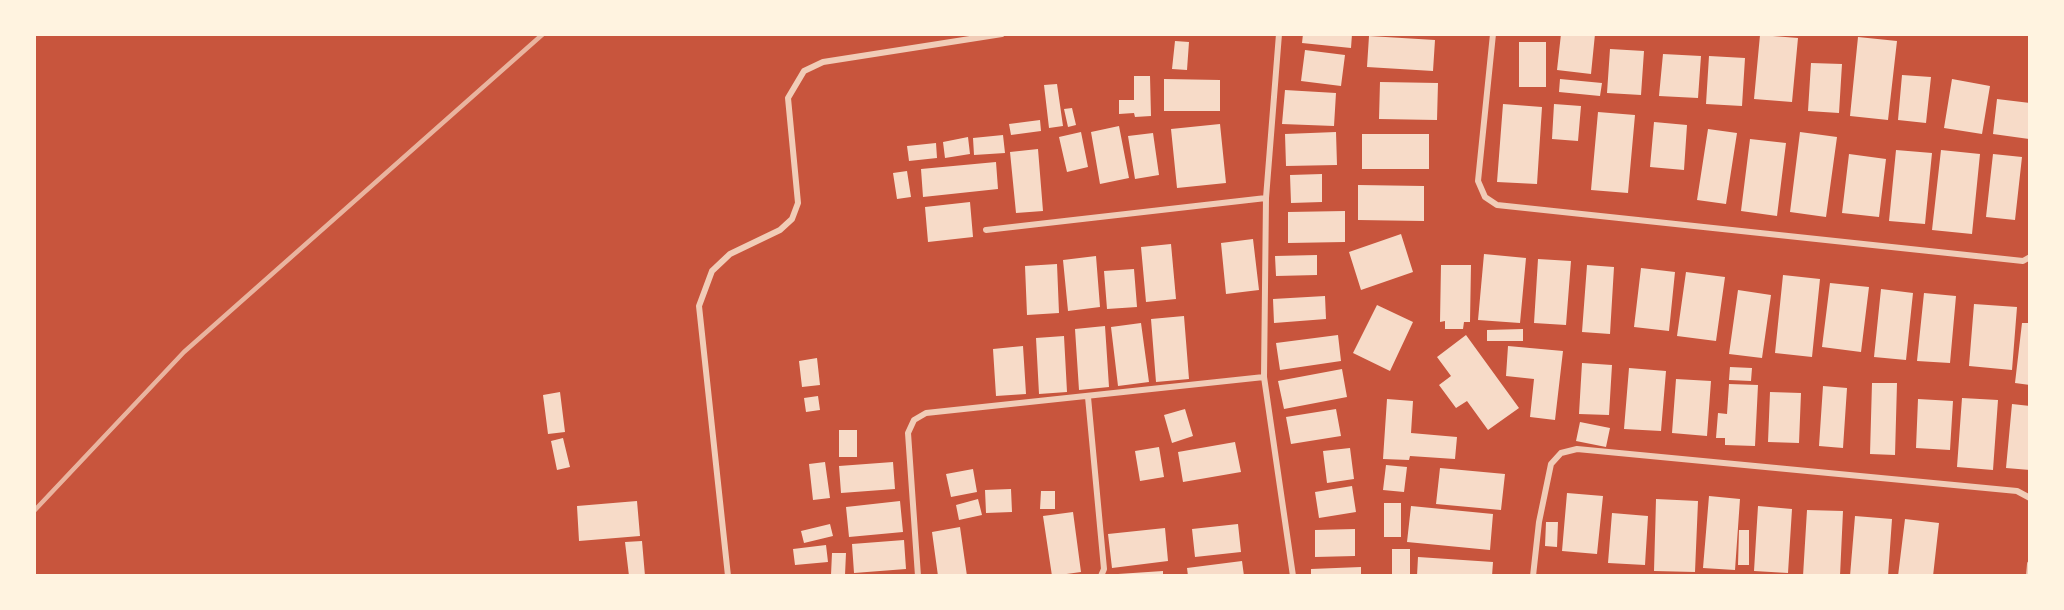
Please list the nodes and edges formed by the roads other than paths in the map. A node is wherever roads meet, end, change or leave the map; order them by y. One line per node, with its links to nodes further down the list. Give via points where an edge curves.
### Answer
1 (1002, 34): 11 (street, via 823,62 804,71 788,98 798,203 792,219 780,230 730,254 712,271 699,306)
2 (1279, 34): 4 (street)
3 (1493, 34): 6 (street, via 1478,181 1485,197 1497,205 2023,261)
4 (1266, 198): 5 (street); 7 (street)
5 (986, 230)
6 (2030, 257)
7 (1264, 377): 8 (street); 14 (street)
8 (1088, 397): 12 (street, via 926,413 914,420 908,433); 13 (street, via 1104,569)
9 (2030, 498): 15 (street, via 2017,491 1576,449 1561,453 1551,464)
10 (2030, 564): 16 (street)
11 (728, 576)
12 (918, 576)
13 (1101, 576)
14 (1293, 576)
15 (1533, 576)
16 (2028, 576)

